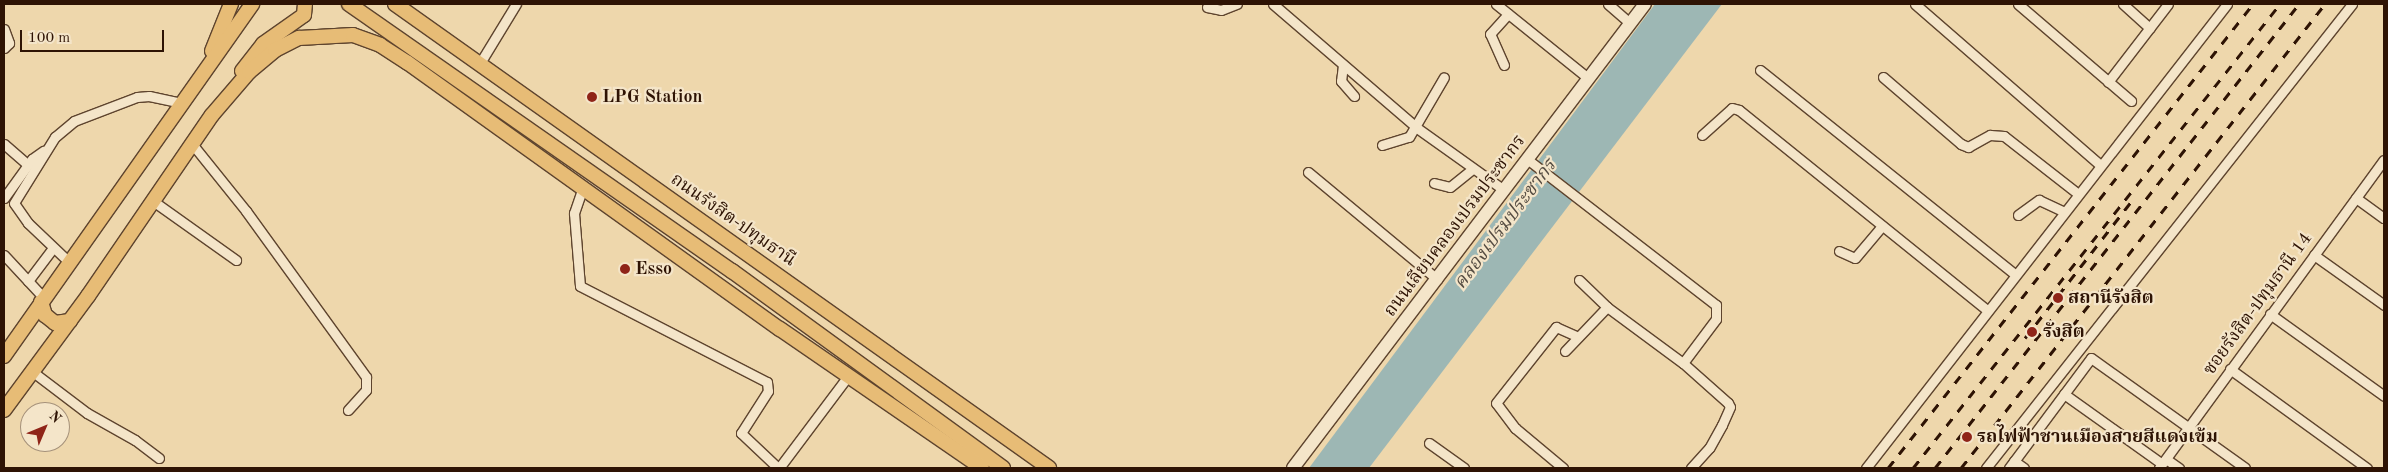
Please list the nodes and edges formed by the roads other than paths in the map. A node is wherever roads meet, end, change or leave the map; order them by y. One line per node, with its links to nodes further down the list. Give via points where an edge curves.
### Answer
1 (231, 4): 30 (main road, via 228,19)
2 (253, 4): 30 (main road)
3 (305, 4): 38 (main road, via 304,15 299,20 273,36 254,54)
4 (349, 4): 96 (main road, via 732,271)
5 (382, 4): 24 (main road)
6 (394, 4): 24 (main road, ถนนรังสิต-ปทุมธานี)
7 (516, 4): 26 (street)
8 (1237, 4): 19 (street, via 1221,10)
9 (1273, 4): 27 (street)
10 (1496, 4): 20 (street)
11 (1608, 4): 21 (street)
12 (1645, 4): 21 (street, ถนนเลียบคลองเปรมประชากร)
13 (1915, 4): 47 (street)
14 (2018, 4): 34 (street)
15 (2123, 4): 22 (street)
16 (2168, 4): 22 (street)
17 (2227, 4): 47 (street)
18 (2352, 4): 103 (street)
19 (1207, 7)
20 (1508, 14): 28 (street, via 1490,34); 33 (street)
21 (1630, 23): 33 (street, ถนนเลียบคลองเปรมประชากร)
22 (2150, 28): 34 (street)
23 (4, 29): 25 (street, via 9,44)
24 (433, 30): 26 (main road, ถนนรังสิต-ปทุมธานี)
25 (4, 48)
26 (480, 63): 97 (main road, ถนนรังสิต-ปทุมธานี)
27 (1343, 65): 35 (street, via 1342,81); 39 (street)
28 (1504, 65)
29 (1760, 70): 68 (street)
30 (201, 76): 37 (main road)
31 (1444, 77): 39 (street, via 1427,100)
32 (1883, 77): 54 (street, via 1961,144 1968,147 1990,135 2004,136)
33 (1588, 78): 46 (street, ถนนเลียบคลองเปรมประชากร)
34 (2108, 82): 36 (street)
35 (1354, 96)
36 (2131, 101)
37 (181, 103): 44 (street, via 149,96 110,105 74,121); 67 (main road)
38 (212, 115): 43 (main road); 52 (main road, via 249,72 275,50 299,38 353,35 380,45 408,63)
39 (1417, 128): 42 (street, via 1404,141); 49 (street)
40 (1702, 135): 61 (street, via 1732,108 1739,110)
41 (4, 144): 48 (street)
42 (1382, 144)
43 (193, 145): 57 (main road); 88 (street, via 246,211 366,378 366,390)
44 (48, 148): 48 (street); 62 (street, via 14,203)
45 (2384, 160): 56 (street, ซอยรังสิต-ปทุมธานี 14)
46 (1529, 161): 53 (street, ถนนเลียบคลองเปรมประชากร); 81 (street, via 1716,305 1716,319)
47 (2100, 164): 54 (street)
48 (28, 165): 55 (street)
49 (1472, 169): 51 (street, via 1450,186); 53 (street)
50 (1308, 172): 69 (street)
51 (1434, 183)
52 (583, 187): 84 (main road); 94 (street, via 574,213 580,286 767,382 768,391 741,433)
53 (1504, 190): 69 (street, ถนนเลียบคลองเปรมประชากร)
54 (2077, 193): 58 (street)
55 (5, 195)
56 (2356, 198): 60 (street); 65 (street, ซอยรังสิต-ปทุมธานี 14)
57 (153, 201): 66 (street); 77 (main road)
58 (2063, 211): 59 (street, via 2039,200); 68 (street)
59 (2018, 214)
60 (2384, 218)
61 (1882, 226): 63 (street, via 1855,258); 75 (street)
62 (53, 248): 67 (street); 71 (street)
63 (1838, 251)
64 (4, 255): 71 (street)
65 (2314, 255): 73 (street); 76 (street, ซอยรังสิต-ปทุมธานี 14)
66 (236, 260)
67 (69, 262): 72 (main road)
68 (2015, 274): 75 (street)
69 (1437, 279): 98 (street, ถนนเลียบคลองเปรมประชากร)
70 (1579, 280): 74 (street)
71 (28, 281): 72 (street)
72 (43, 300): 77 (main road, via 50,320 60,325); 80 (main road)
73 (2384, 305)
74 (1607, 307): 78 (street); 81 (street)
75 (1987, 310): 102 (street)
76 (2270, 314): 82 (street, ซอยรังสิต-ปทุมธานี 14); 86 (street)
77 (70, 321): 83 (main road)
78 (1578, 337): 79 (street); 100 (street, via 1556,327 1496,403 1514,428)
79 (1565, 351)
80 (4, 356)
81 (1684, 363): 101 (street, via 1730,407 1708,448)
82 (2230, 369): 89 (street, ซอยรังสิต-ปทุมธานี 14); 107 (street)
83 (33, 372): 87 (main road); 91 (street, via 87,413 135,440)
84 (848, 376): 94 (street); 95 (main road)
85 (2064, 394): 89 (street, via 2091,358); 92 (street); 93 (street)
86 (2384, 396)
87 (4, 410)
88 (348, 410)
89 (2189, 427): 92 (street, ซอยรังสิต-ปทุมธานี 14); 106 (street)
90 (1429, 443): 99 (street)
91 (159, 458)
92 (2162, 464): 105 (street)
93 (2011, 465): 104 (street)
94 (779, 468)
95 (982, 468)
96 (1003, 468)
97 (1049, 468)
98 (1293, 468)
99 (1464, 468)
100 (1563, 468)
101 (1691, 468)
102 (1866, 468)
103 (1986, 468)
104 (2024, 468)
105 (2179, 468)
106 (2245, 468)
107 (2367, 468)

